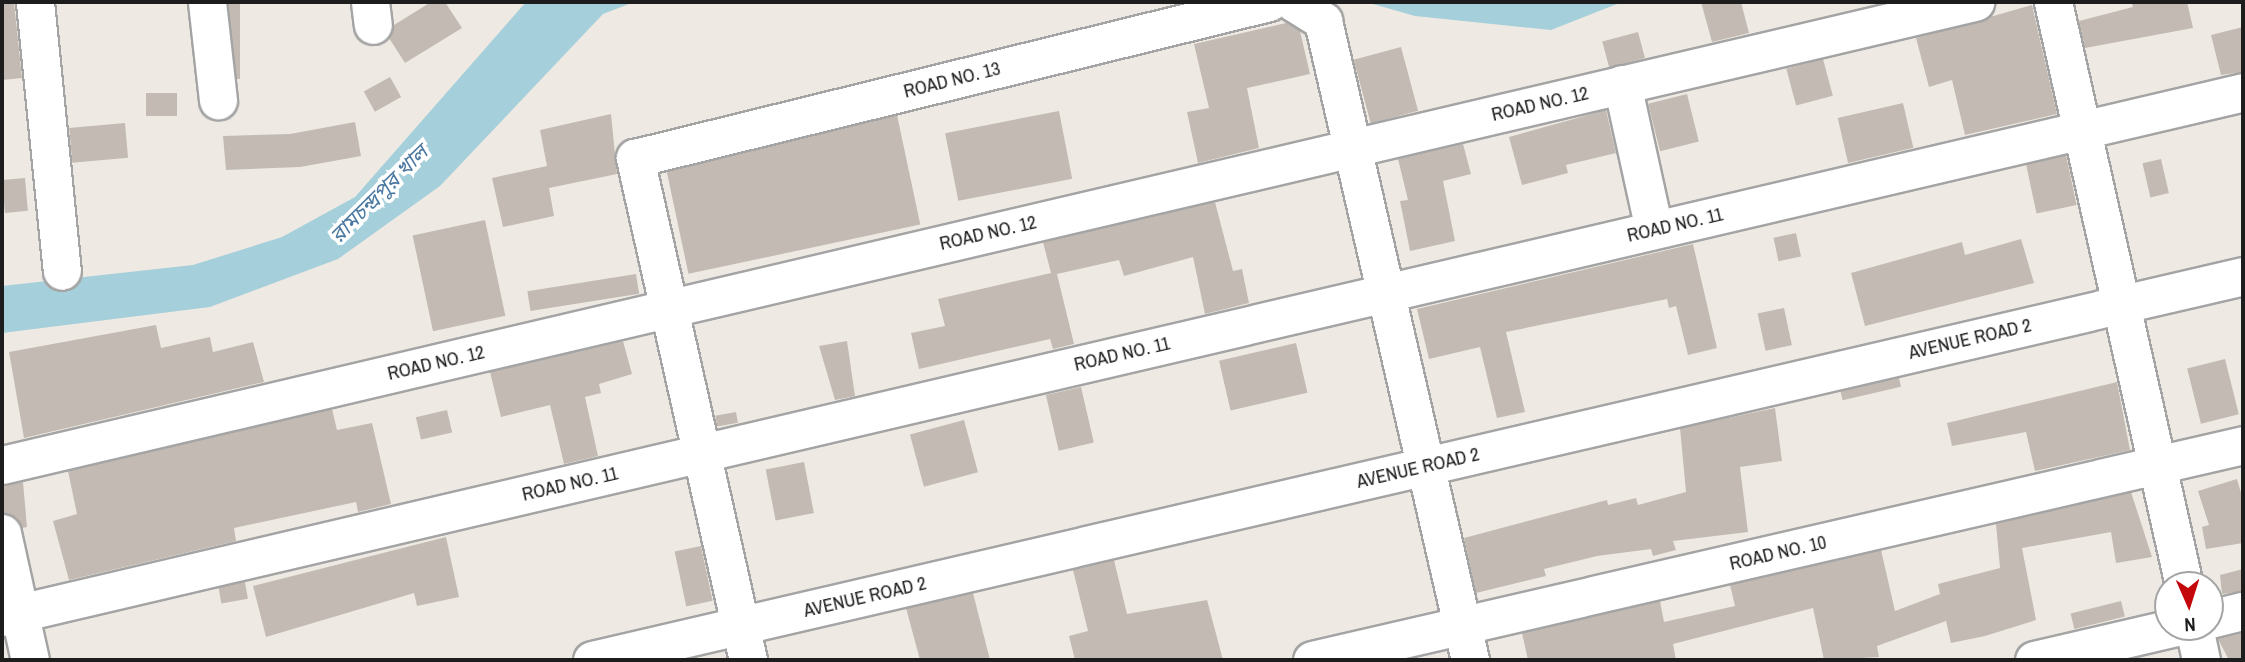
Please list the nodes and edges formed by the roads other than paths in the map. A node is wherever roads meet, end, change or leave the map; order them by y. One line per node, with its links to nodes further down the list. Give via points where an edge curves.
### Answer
1 (35, 2): 13 (street)
2 (207, 2): 9 (street)
3 (1269, 2): 17 (street, ROAD NO. 13, via 635,158)
4 (1975, 2): 7 (street, ROAD NO. 12)
5 (2053, 2): 10 (street)
6 (1308, 11): 11 (street)
7 (1622, 84): 11 (street, ROAD NO. 12); 12 (street)
8 (2243, 92): 10 (street, ROAD NO. 11)
9 (218, 100)
10 (2082, 130): 12 (street, ROAD NO. 11); 16 (street)
11 (1352, 148): 15 (street); 17 (street, ROAD NO. 12)
12 (1654, 230): 15 (street, ROAD NO. 11)
13 (62, 271)
14 (2243, 276): 16 (street, AVENUE ROAD 2)
15 (1385, 293): 19 (street, ROAD NO. 11); 22 (street)
16 (2121, 304): 21 (street); 22 (street, AVENUE ROAD 2)
17 (668, 308): 19 (street); 20 (street, ROAD NO. 12)
18 (2243, 445): 21 (street, ROAD NO. 10)
19 (701, 453): 26 (street, ROAD NO. 11); 30 (street)
20 (2, 465)
21 (2157, 465): 24 (street); 31 (street, ROAD NO. 10)
22 (1426, 466): 30 (street, AVENUE ROAD 2); 31 (street)
23 (2, 533): 26 (street)
24 (2181, 571)
25 (2243, 611): 27 (street)
26 (11, 615): 32 (street)
27 (2224, 616)
28 (2154, 632): 35 (street)
29 (2197, 641): 36 (street)
30 (744, 643): 33 (street, AVENUE ROAD 2)
31 (1466, 644): 34 (street, ROAD NO. 10)
32 (30, 660)
33 (592, 660)
34 (1312, 660)
35 (2034, 660)
36 (2201, 660)

